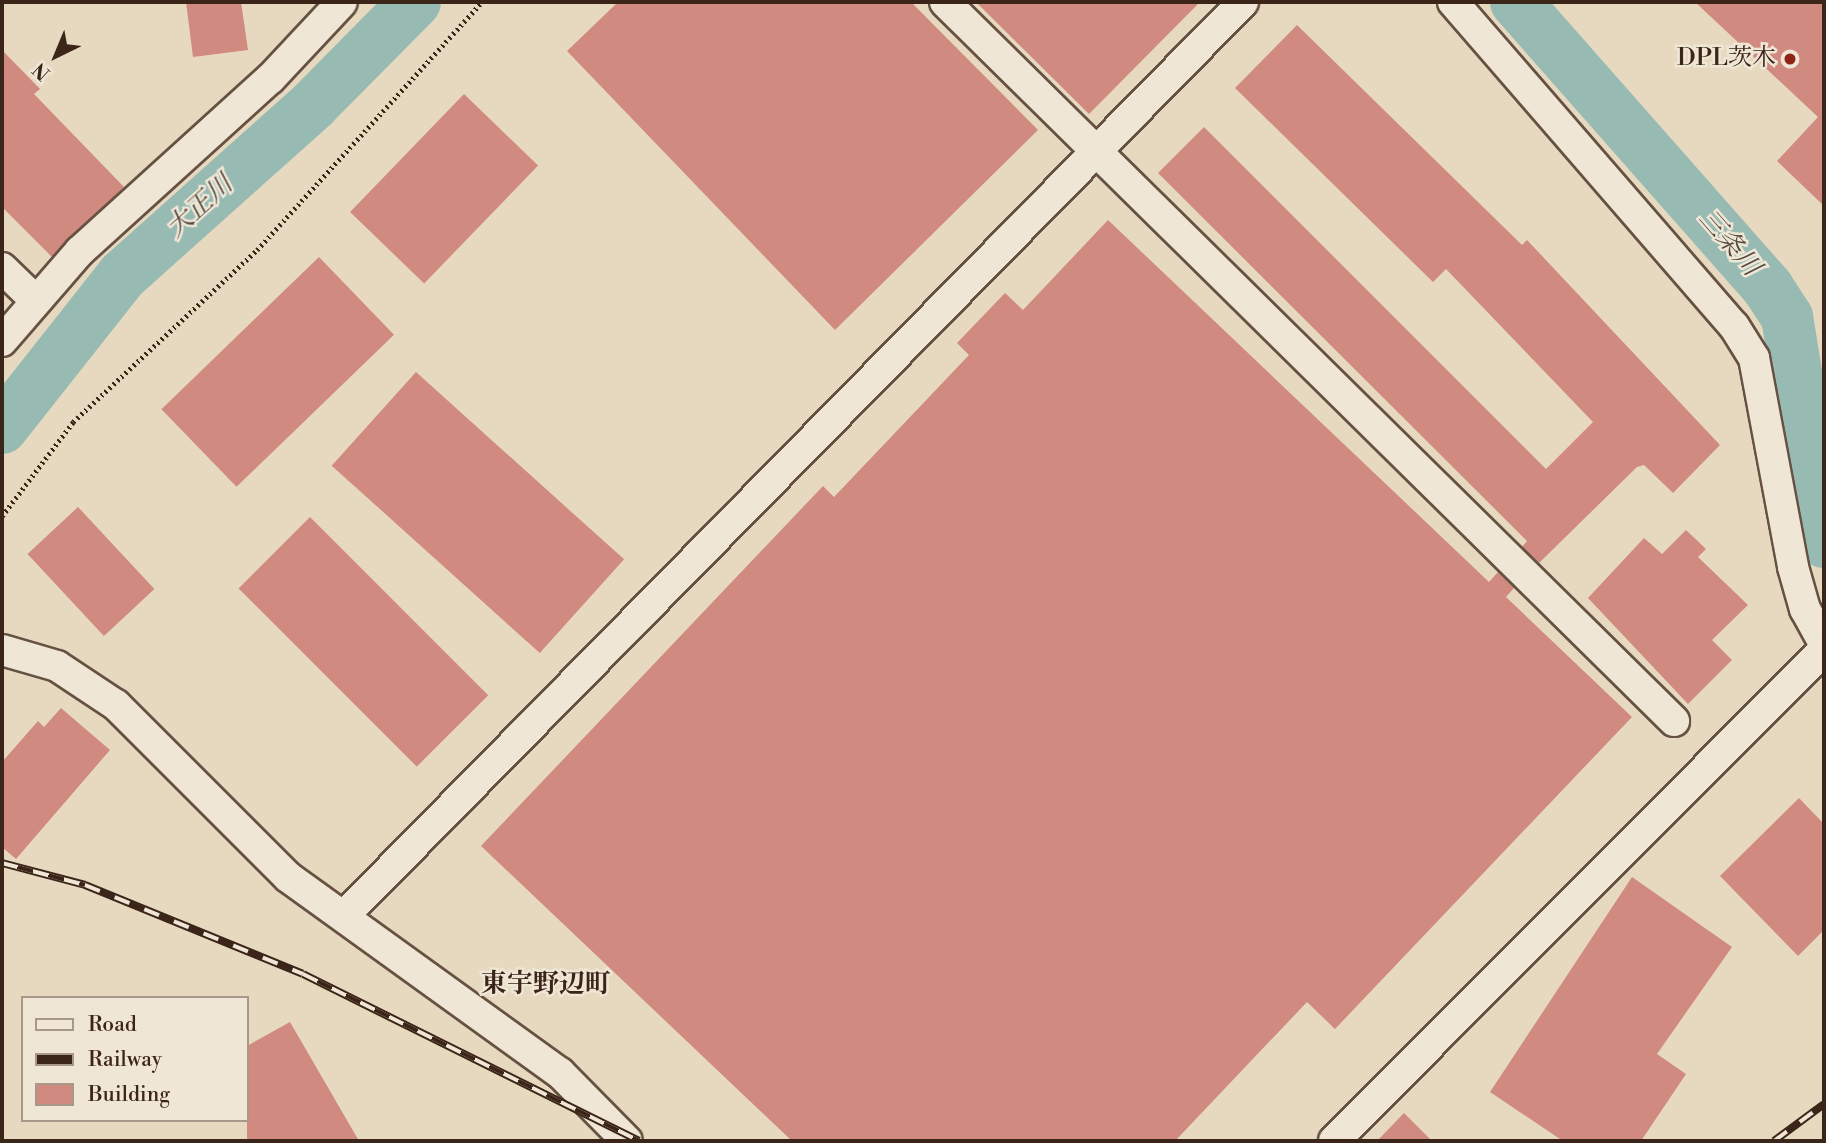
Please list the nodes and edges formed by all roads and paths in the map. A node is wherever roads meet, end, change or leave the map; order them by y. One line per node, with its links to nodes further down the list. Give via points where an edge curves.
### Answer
1 (342, 2): 8 (street, via 270,79)
2 (482, 2): 10 (path, via 257,250 73,422)
3 (945, 2): 6 (street)
4 (1243, 2): 6 (street)
5 (1453, 2): 11 (street, via 1734,326 1754,358 1793,566 1805,609)
6 (1099, 151): 14 (street); 15 (street)
7 (2, 268): 8 (street)
8 (34, 299): 9 (street)
9 (2, 341)
10 (2, 516)
11 (1824, 642)
12 (2, 650): 15 (street, via 57,666 116,705 288,877)
13 (1824, 650): 17 (street)
14 (1674, 721)
15 (344, 916): 16 (street, via 560,1073)
16 (627, 1141)
17 (1334, 1141)

